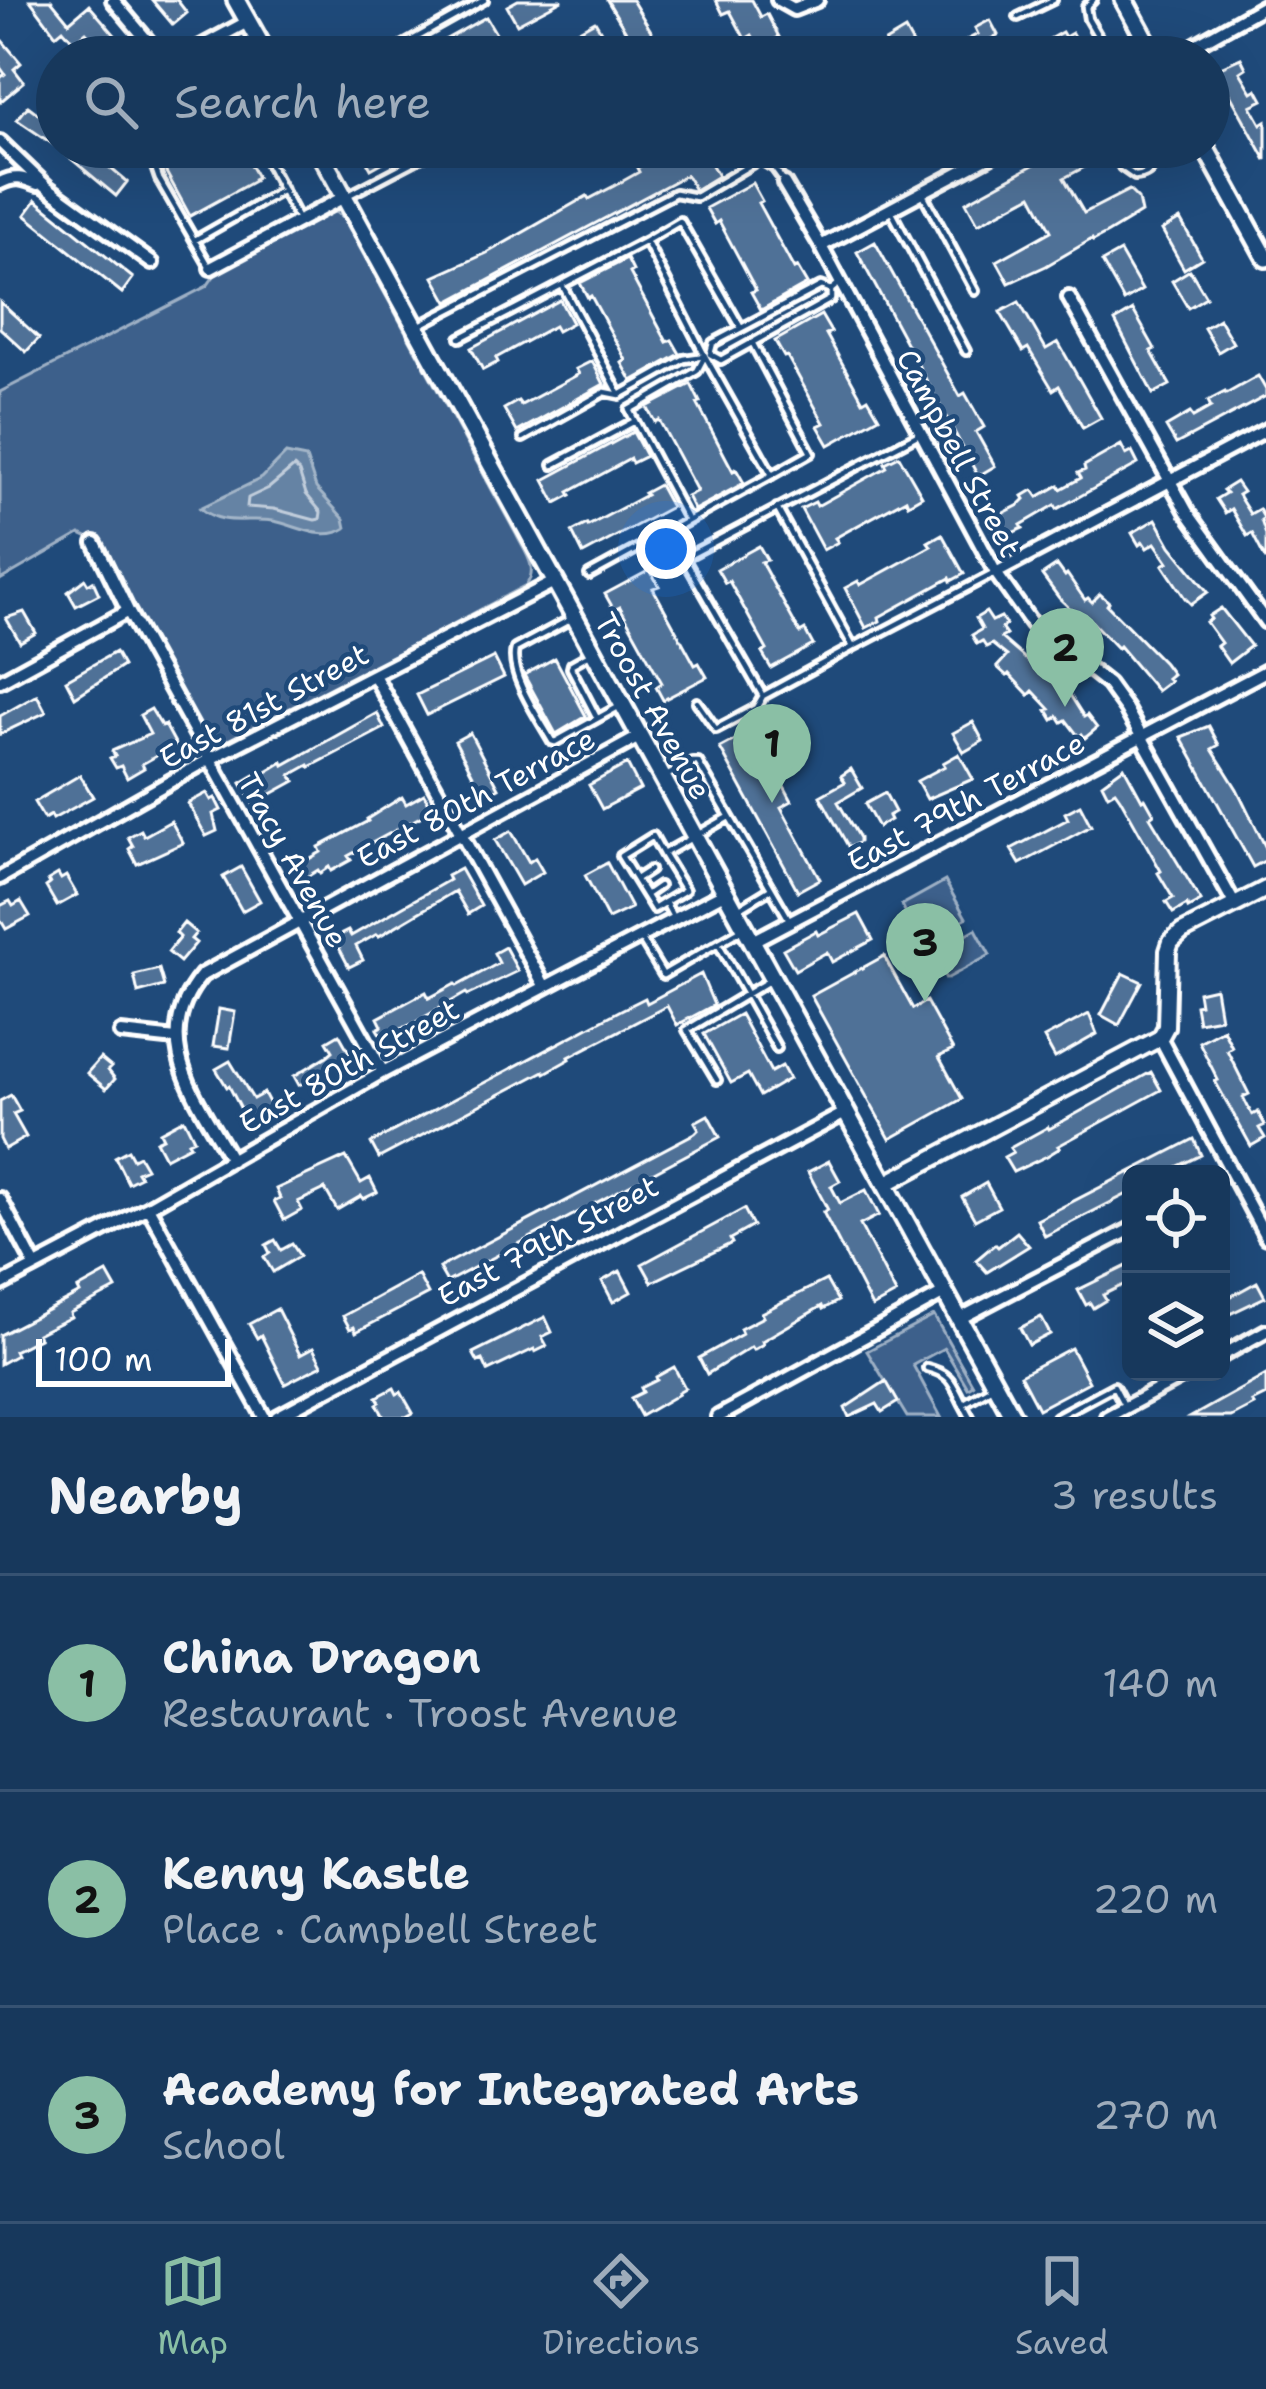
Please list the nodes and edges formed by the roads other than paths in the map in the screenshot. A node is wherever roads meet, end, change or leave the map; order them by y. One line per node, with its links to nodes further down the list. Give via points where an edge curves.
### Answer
1 (113, 0): 12 (street)
2 (236, 0): 11 (main road)
3 (484, 0): 15 (lane)
4 (778, 0): 5 (street, via 794,9)
5 (817, 0)
6 (1053, 0): 10 (lane)
7 (1093, 0): 16 (lane, via 1087,16)
8 (1124, 0): 17 (main road)
9 (1261, 4): 18 (street)
10 (1018, 17)
11 (248, 21): 13 (street); 14 (main road)
12 (143, 36)
13 (220, 36)
14 (256, 36)
15 (420, 36)
16 (1098, 36)
17 (1144, 36)
18 (1208, 36)
19 (0, 142): 32 (street)
20 (155, 168): 38 (lane)
21 (271, 168): 33 (lane)
22 (328, 168): 35 (main road, Troost Avenue)
23 (400, 168): 35 (lane)
24 (745, 168): 48 (lane, via 696,197 675,193)
25 (774, 168): 31 (lane)
26 (967, 168): 34 (street)
27 (1123, 168): 28 (lane, via 1135,176)
28 (1152, 168)
29 (1216, 168): 41 (main road)
30 (0, 183): 32 (street, via 21,177)
31 (784, 183): 40 (street, Campbell Street)
32 (47, 187): 42 (street)
33 (283, 190): 37 (lane); 38 (lane)
34 (922, 192): 36 (street); 46 (lane)
35 (344, 197): 37 (street); 48 (main road, Troost Avenue)
36 (890, 209): 40 (street); 52 (lane)
37 (299, 221): 43 (street)
38 (194, 240): 43 (lane)
39 (646, 241): 44 (lane); 49 (lane, via 680,221); 53 (lane)
40 (821, 246): 45 (street, Campbell Street)
41 (1266, 258)
42 (152, 263)
43 (211, 268)
44 (562, 285): 50 (lane); 54 (lane)
45 (836, 286): 49 (lane, via 820,286); 51 (lane, via 831,299); 57 (street, Campbell Street)
46 (975, 291)
47 (1069, 298): 61 (street)
48 (415, 327): 67 (main road, Troost Avenue)
49 (741, 328): 53 (lane)
50 (460, 338)
51 (752, 343): 53 (lane, via 721,360); 60 (lane, via 811,454)
52 (965, 351)
53 (708, 355): 54 (lane, via 684,358); 55 (lane, via 697,371 629,410); 60 (lane)
54 (620, 395): 58 (lane, via 605,392)
55 (635, 421): 59 (lane); 63 (lane)
56 (1266, 430): 61 (street)
57 (921, 433): 62 (lane); 65 (street, Campbell Street)
58 (524, 438)
59 (553, 465)
60 (772, 475): 63 (lane)
61 (1170, 482): 65 (street); 70 (street)
62 (777, 508): 71 (lane); 76 (lane, via 684,558)
63 (688, 521): 66 (lane)
64 (95, 543): 68 (street, Tracy Avenue)
65 (996, 573): 71 (lane); 81 (street, Campbell Street, via 1032,624 1108,684)
66 (589, 575)
67 (554, 582): 69 (main road, Troost Avenue); 74 (street, East 81st Street)
68 (128, 611): 75 (street); 82 (street, Tracy Avenue)
69 (574, 618): 72 (main road, Troost Avenue); 79 (lane, via 515,649 514,670 555,742)
70 (1266, 622)
71 (853, 647): 76 (lane)
72 (593, 652): 78 (main road, Troost Avenue); 79 (lane, via 571,668)
73 (1266, 671): 81 (street, East 79th Terrace)
74 (374, 675): 82 (street, East 81st Street); 85 (street)
75 (0, 681)
76 (763, 696): 77 (lane, via 716,729)
77 (697, 702)
78 (622, 705): 79 (lane); 80 (main road, Troost Avenue)
79 (598, 719)
80 (639, 737): 83 (main road, Troost Avenue); 85 (street, East 80th Terrace)
81 (1141, 737): 97 (street, Campbell Street); 101 (street, East 79th Terrace)
82 (210, 759): 89 (street, East 81st Street); 100 (street, Tracy Avenue)
83 (661, 778): 84 (lane, via 698,762); 86 (main road, Troost Avenue)
84 (729, 817): 86 (lane); 92 (lane)
85 (461, 833): 100 (street, East 80th Terrace); 106 (street)
86 (693, 837): 87 (lane); 94 (main road, Troost Avenue)
87 (664, 859): 90 (lane, via 653,836 621,856); 96 (lane, via 685,890)
88 (650, 870): 90 (lane)
89 (0, 878)
90 (636, 879): 95 (lane)
91 (659, 886): 95 (lane)
92 (771, 889): 98 (lane); 101 (lane)
93 (1266, 889): 97 (street)
94 (724, 893): 98 (main road, Troost Avenue); 99 (street, East 80th Street)
95 (646, 895): 96 (lane, via 654,909)
96 (664, 902): 99 (lane)
97 (1235, 905): 109 (street, via 1172,942)
98 (734, 912): 102 (main road, Troost Avenue)
99 (674, 919): 103 (street, East 80th Street)
100 (299, 921): 110 (street, East 80th Terrace, via 202,975 182,1004); 112 (street, Tracy Avenue)
101 (790, 921): 102 (street, East 79th Terrace)
102 (747, 935): 104 (lane); 105 (main road, Troost Avenue)
103 (640, 937): 104 (lane, via 662,975); 106 (street, East 80th Street)
104 (718, 943): 107 (lane)
105 (772, 980): 107 (lane); 114 (main road, Troost Avenue)
106 (545, 987): 112 (street, East 80th Street)
107 (746, 994): 111 (lane); 113 (lane, via 687,1030)
108 (121, 1033): 110 (street)
109 (1160, 1038): 116 (street); 117 (street)
110 (176, 1039): 115 (street, via 184,1073)
111 (777, 1048)
112 (382, 1072): 115 (street, East 80th Street)
113 (716, 1080)
114 (845, 1113): 117 (main road, Troost Avenue); 135 (street, East 79th Street)
115 (231, 1160): 120 (street, East 80th Street)
116 (1220, 1165)
117 (885, 1184): 125 (main road, Troost Avenue)
118 (1230, 1184): 122 (street)
119 (0, 1199): 123 (street)
120 (148, 1207): 123 (street, East 80th Street); 134 (street)
121 (1122, 1234): 126 (street)
122 (1266, 1238)
123 (35, 1266): 124 (street, East 80th Street)
124 (0, 1285)
125 (944, 1293): 126 (main road, Troost Avenue); 136 (street)
126 (959, 1319): 131 (main road, Troost Avenue)
127 (1266, 1331): 128 (street)
128 (1230, 1351)
129 (927, 1368): 132 (lane, via 949,1377)
130 (1174, 1381): 133 (street)
131 (995, 1386): 132 (lane); 138 (main road, Troost Avenue)
132 (963, 1404): 137 (lane)
133 (1125, 1407): 139 (lane, via 1114,1386); 140 (street)
134 (264, 1417)
135 (277, 1417)
136 (718, 1417)
137 (970, 1417)
138 (1013, 1417)
139 (1055, 1417)
140 (1107, 1417)

